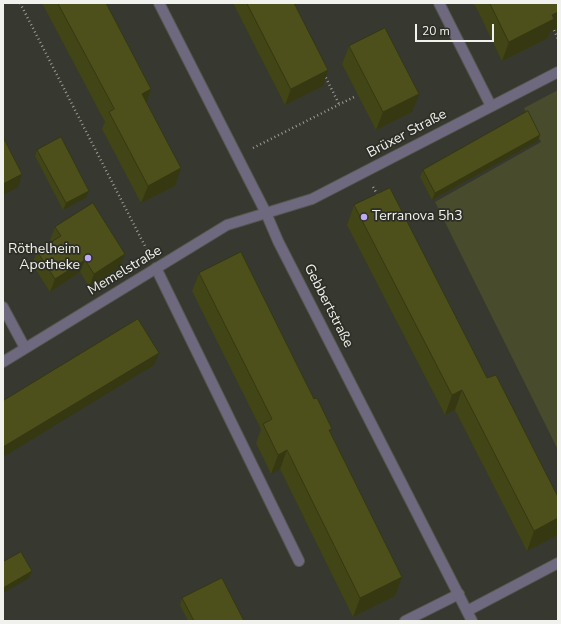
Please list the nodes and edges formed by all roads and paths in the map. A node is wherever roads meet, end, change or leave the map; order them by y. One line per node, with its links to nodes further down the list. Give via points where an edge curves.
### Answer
1 (20, 3): 15 (path)
2 (159, 3): 11 (street, Gebbertstraße)
3 (439, 3): 10 (street)
4 (554, 30): 5 (path)
5 (558, 39)
6 (322, 71): 9 (path)
7 (558, 72): 10 (street, Brüxer Straße)
8 (356, 96): 9 (path)
9 (339, 104): 11 (path)
10 (492, 106): 12 (street, Brüxer Straße)
11 (236, 157): 14 (street, Gebbertstraße)
12 (365, 172): 13 (path); 14 (street, Brüxer Straße, via 312,199)
13 (380, 199)
14 (266, 213): 15 (street, Memelstraße, via 227,225); 21 (street, Gebbertstraße)
15 (156, 268): 17 (street, Memelstraße); 19 (street)
16 (3, 307): 17 (street)
17 (25, 348): 18 (street, Memelstraße)
18 (3, 362)
19 (299, 561)
20 (558, 563): 22 (street)
21 (459, 594): 22 (street, Gebbertstraße); 23 (street)
22 (467, 611): 24 (street, Gebbertstraße)
23 (405, 621)
24 (472, 621)

